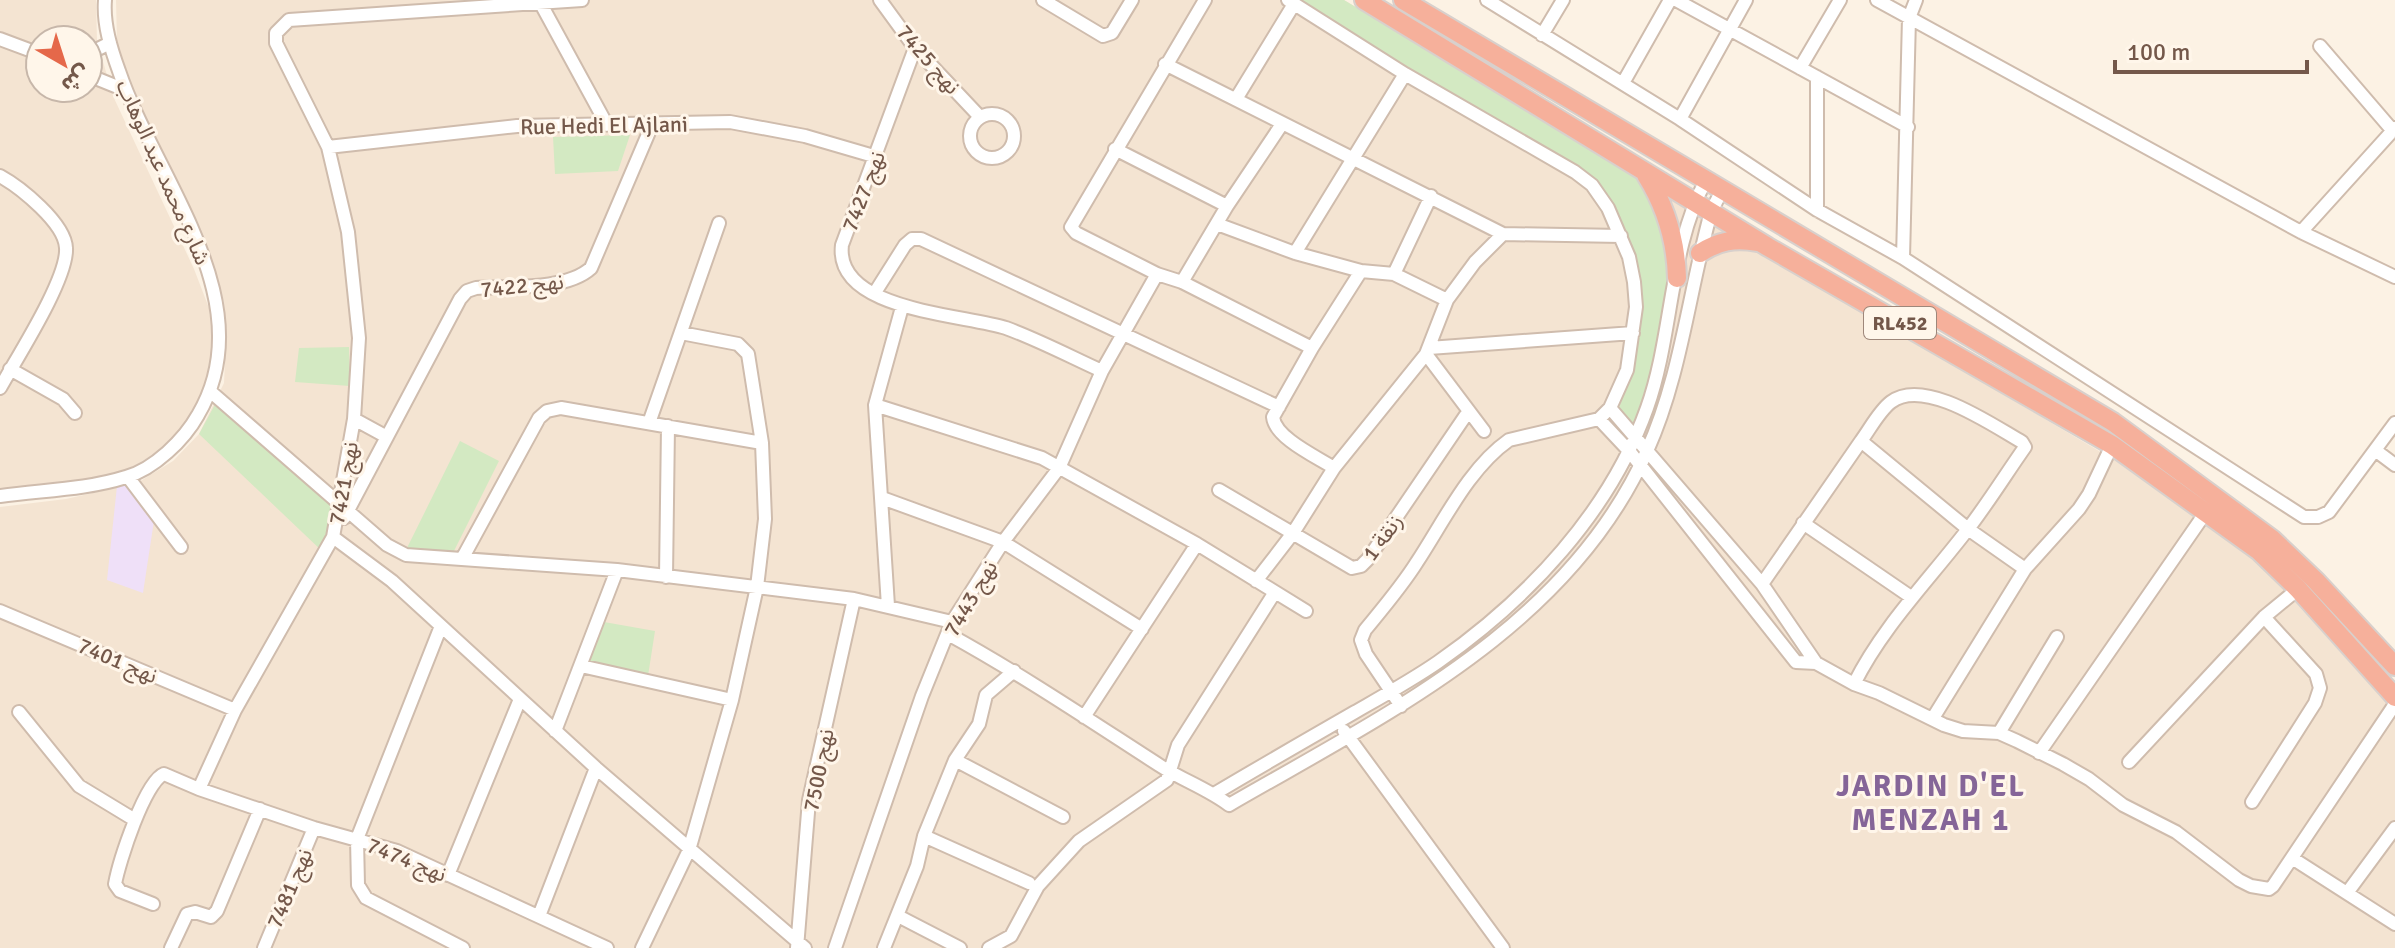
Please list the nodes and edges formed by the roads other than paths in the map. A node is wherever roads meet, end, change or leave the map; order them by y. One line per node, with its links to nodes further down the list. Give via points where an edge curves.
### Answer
1 (105, 0): 23 (street, شارع محمد عبد الوهاب)
2 (582, 0): 18 (street)
3 (880, 0): 27 (street, نهج 7425)
4 (1043, 0): 5 (street, via 1103,36 1112,33)
5 (1132, 0)
6 (1205, 0): 28 (street)
7 (1364, 0): 47 (highway, RL452)
8 (1403, 0): 49 (highway, RL452)
9 (1487, 0): 21 (street)
10 (1563, 0): 21 (street)
11 (1670, 0): 33 (street)
12 (1676, 0): 20 (street)
13 (1746, 0): 20 (street)
14 (1840, 0): 29 (street)
15 (1877, 0): 19 (street)
16 (1916, 0): 19 (street)
17 (1291, 2): 30 (street); 35 (street)
18 (541, 4): 39 (street); 43 (street, via 289,20 276,33 276,43)
19 (1909, 18): 41 (street); 57 (street)
20 (1729, 28): 29 (street); 37 (street)
21 (1542, 35): 33 (street)
22 (0, 39): 26 (street)
23 (110, 43): 24 (street); 34 (street, شارع محمد عبد الوهاب)
24 (104, 46)
25 (2320, 46): 42 (street)
26 (24, 48)
27 (915, 48): 36 (street, نهج 7425); 45 (street, نهج 7427)
28 (1165, 64): 35 (street); 44 (street)
29 (1800, 68): 31 (street)
30 (1405, 74): 46 (street); 59 (street, via 1575,172 1592,185)
31 (1817, 77): 41 (street); 53 (street)
32 (104, 81): 34 (street)
33 (1623, 83): 37 (street)
34 (125, 90): 81 (street, شارع محمد عبد الوهاب, via 203,256 215,297 219,359)
35 (1236, 99): 38 (street)
36 (980, 117)
37 (1680, 119): 53 (street)
38 (1282, 124): 46 (street); 52 (street)
39 (607, 125): 40 (street, Rue Hedi El Ajlani); 43 (street, Rue Hedi El Ajlani, via 517,126)
40 (652, 125): 45 (street, Rue Hedi El Ajlani, via 730,122); 94 (street, نهج 7422, via 591,268 566,283 467,291)
41 (1908, 127): 63 (street)
42 (2394, 129): 57 (street)
43 (328, 147): 87 (street, نهج 7421, via 348,232 359,338)
44 (1115, 149): 52 (street); 65 (street, via 1071,227)
45 (877, 157): 70 (street, نهج 7427, via 841,255 852,278)
46 (1354, 157): 50 (street); 61 (street)
47 (1644, 173): 51 (highway, RL452); 68 (highway, via 1669,223)
48 (0, 176): 78 (street, via 30,196 62,233 67,248 53,291)
49 (1714, 185): 51 (street); 54 (street); 139 (highway, RL452, via 2147,445 2272,539)
50 (1431, 196): 58 (street); 66 (street)
51 (1694, 202): 54 (highway, RL452); 68 (street)
52 (1227, 206): 56 (street)
53 (1817, 210): 63 (street)
54 (1711, 212): 60 (highway, RL452); 62 (street)
55 (719, 223): 73 (street)
56 (1217, 224): 61 (street); 69 (street)
57 (2301, 232): 67 (street)
58 (1503, 234): 59 (street); 71 (street)
59 (1621, 236): 74 (street, via 1634,282)
60 (1768, 247): 62 (highway, via 1733,240); 97 (highway, RL452)
61 (1295, 253): 64 (street)
62 (1700, 253): 98 (street, via 1665,404)
63 (1903, 258): 99 (street, via 2304,517 2329,512)
64 (1361, 271): 66 (street); 76 (street)
65 (1157, 274): 69 (street); 75 (street, نهج 7443)
66 (1394, 274): 71 (street)
67 (2395, 277)
68 (1677, 278): 93 (street, via 1662,353)
69 (1182, 282): 76 (street)
70 (874, 294): 72 (street, نهج 7427); 75 (street, via 905,245 921,239)
71 (1447, 300): 77 (street)
72 (902, 307): 79 (street, نهج 7427, via 1006,329); 82 (street)
73 (681, 333): 89 (street); 96 (street, via 744,348)
74 (1633, 333): 77 (street); 84 (street, via 1627,370)
75 (1123, 334): 79 (street, نهج 7443); 83 (street)
76 (1312, 348): 83 (street)
77 (1428, 351): 85 (street); 104 (street)
78 (10, 369): 80 (street); 86 (street, via 63,399)
79 (1102, 371): 103 (street, نهج 7443)
80 (0, 388)
81 (211, 392): 105 (street, شارع محمد عبد الوهاب, via 176,444); 109 (street)
82 (875, 405): 103 (street); 108 (street)
83 (1279, 407): 104 (street, via 1273,423 1280,433)
84 (1610, 408): 88 (street); 93 (street)
85 (1468, 412): 92 (street); 114 (street, زنقة 1, via 1361,566 1352,568)
86 (75, 413)
87 (354, 419): 94 (street); 109 (street, نهج 7421)
88 (1599, 419): 100 (street); 142 (street, via 1509,440 1475,475 1361,640)
89 (649, 423): 91 (street); 118 (street, via 561,408 547,411)
90 (2395, 423): 99 (street)
91 (668, 426): 96 (street); 121 (street)
92 (1484, 431)
93 (1636, 436): 98 (street); 100 (street)
94 (387, 437): 109 (street, نهج 7422)
95 (1861, 441): 111 (street); 112 (street); 112 (street, via 1889,403 1911,396 1937,397 2022,442 2025,447)
96 (762, 443): 124 (street, via 765,519)
97 (2112, 445): 110 (highway, RL452); 119 (street, via 2079,509)
98 (1647, 450): 101 (street); 123 (street)
99 (2375, 450): 102 (street)
100 (1630, 452): 101 (street); 142 (street, via 1610,487 1532,583 1438,663)
101 (1640, 465): 137 (street, via 1796,662); 147 (street, via 1576,561 1537,604)
102 (2395, 465)
103 (1059, 468): 115 (street, نهج 7443); 116 (street)
104 (1334, 468): 114 (street)
105 (128, 477): 107 (street); 117 (street)
106 (1219, 490): 114 (street, زنقة 1)
107 (0, 496)
108 (882, 498): 115 (street); 129 (street)
109 (344, 509): 113 (street, نهج 7422); 118 (street, via 396,551)
110 (2206, 512): 125 (highway, RL452, via 2259,551); 156 (street)
111 (1803, 523): 123 (street); 127 (street)
112 (1968, 529): 119 (street); 127 (street)
113 (335, 532): 133 (street, نهج 7500); 148 (street, نهج 7421)
114 (1293, 533): 122 (street)
115 (1003, 542): 134 (street, نهج 7443); 135 (street)
116 (1197, 544): 122 (street); 135 (street)
117 (181, 547)
118 (462, 559): 120 (street)
119 (2025, 569): 151 (street)
120 (617, 570): 121 (street); 138 (street)
121 (666, 577): 124 (street)
122 (1256, 581): 126 (street)
123 (1762, 584): 137 (street)
124 (757, 587): 128 (street); 145 (street)
125 (2298, 589): 132 (street); 143 (highway, RL452)
126 (1275, 592): 131 (street); 160 (street, via 1178,745)
127 (1911, 597): 141 (street)
128 (854, 599): 129 (street); 180 (street, نهج 7500, via 809,800)
129 (888, 606): 134 (street)
130 (0, 611): 148 (street, نهج 7401)
131 (1306, 611)
132 (2264, 617): 158 (street); 163 (street, via 2316,674 2320,688)
133 (441, 626): 144 (street, نهج 7500); 170 (street)
134 (950, 628): 140 (street); 186 (street, نهج 7443)
135 (1142, 629): 150 (street)
136 (2057, 637): 154 (street)
137 (1816, 663): 141 (street)
138 (581, 666): 145 (street); 153 (street)
139 (2395, 666)
140 (1014, 671): 150 (street); 157 (street, via 986,695 979,724)
141 (1854, 684): 151 (street)
142 (1391, 691): 147 (street); 152 (street)
143 (2395, 697)
144 (520, 699): 153 (street, نهج 7500); 173 (street)
145 (732, 700): 171 (street)
146 (2395, 704): 172 (street)
147 (1401, 706): 155 (street)
148 (235, 710): 161 (street, نهج 7421)
149 (19, 712): 166 (street, via 79,786)
150 (1084, 717): 160 (street)
151 (1933, 718): 154 (street, via 1963,731)
152 (1337, 722): 155 (street); 162 (street)
153 (555, 731): 159 (street, نهج 7500)
154 (1999, 733): 156 (street)
155 (1347, 736): 162 (street, via 1229,805); 190 (street)
156 (2039, 753): 172 (street, via 2176,832 2251,886 2269,889)
157 (955, 760): 165 (street); 169 (street)
158 (2129, 762)
159 (596, 768): 171 (street, نهج 7500); 177 (street)
160 (1169, 771): 162 (street); 189 (street, via 1162,784 1079,841 1038,886 1011,936)
161 (199, 789): 164 (street, نهج 7474); 166 (street, نهج 7474, via 159,775)
162 (1214, 794)
163 (2252, 802)
164 (260, 809): 167 (street, نهج 7474); 181 (street, via 217,911 211,917 187,914)
165 (1063, 817)
166 (135, 820): 176 (street, via 115,884)
167 (314, 828): 170 (street, نهج 7474); 182 (street, نهج 7481)
168 (2395, 828): 175 (street)
169 (924, 836): 174 (street); 178 (street)
170 (357, 839): 173 (street, نهج 7474); 183 (street, via 363,895)
171 (689, 850): 180 (street, نهج 7500); 185 (street)
172 (2292, 858): 175 (street)
173 (448, 875): 177 (street, نهج 7474)
174 (1029, 883)
175 (2347, 893): 179 (street)
176 (153, 904)
177 (539, 916): 184 (street, نهج 7474)
178 (898, 916): 187 (street); 188 (street)
179 (2395, 924)
180 (800, 946)
181 (171, 948)
182 (264, 948)
183 (463, 948)
184 (607, 948)
185 (642, 948)
186 (835, 948)
187 (884, 948)
188 (960, 948)
189 (989, 948)
190 (1503, 948)

